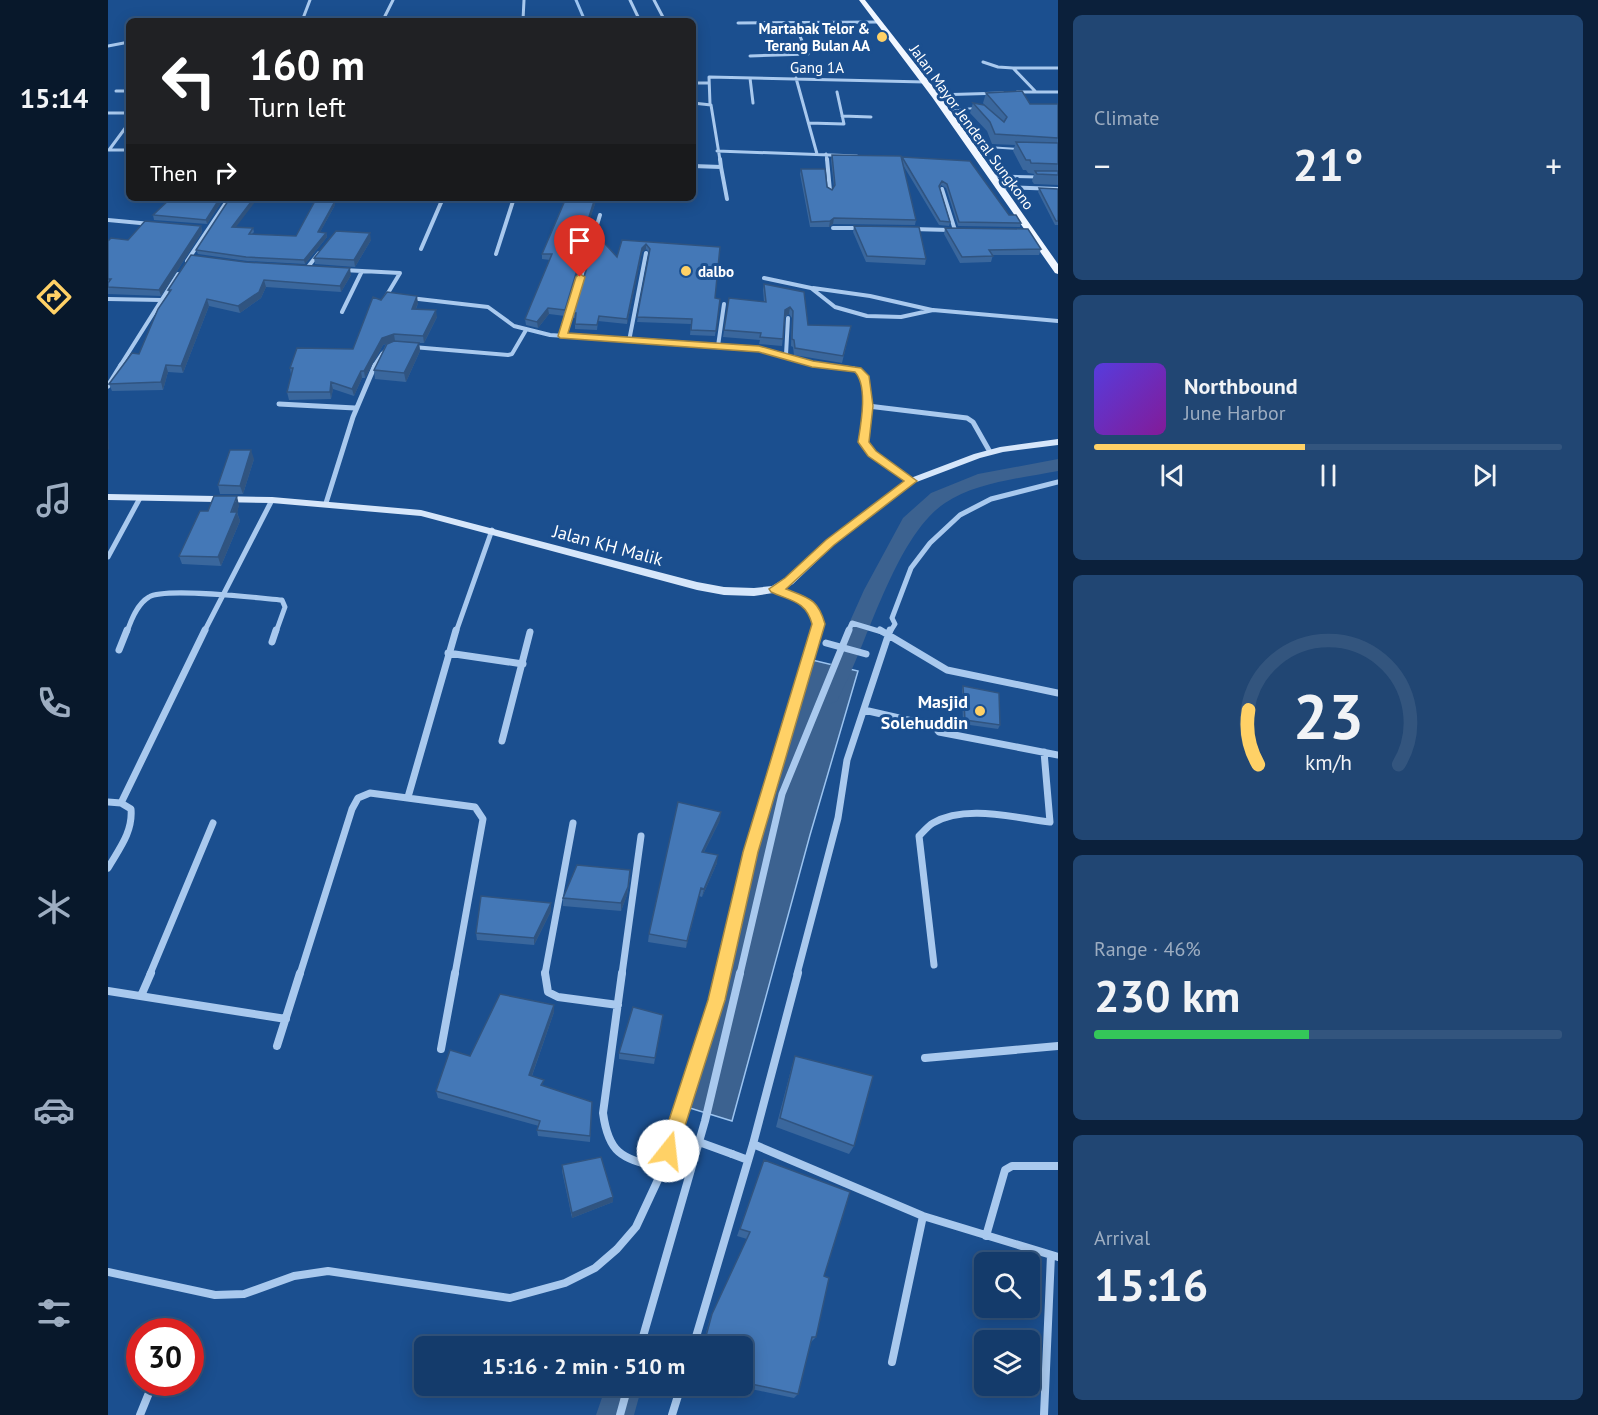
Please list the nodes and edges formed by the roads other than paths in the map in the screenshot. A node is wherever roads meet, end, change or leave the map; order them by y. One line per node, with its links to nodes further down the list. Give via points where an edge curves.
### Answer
1 (310, 0): 8 (street)
2 (393, 0): 7 (street)
3 (524, 0): 9 (street)
4 (630, 0): 10 (street)
5 (654, 0): 11 (street)
6 (862, 0): 13 (main road, Jalan Mayor Jenderal Sungkono)
7 (385, 16)
8 (303, 18)
9 (523, 18)
10 (639, 18)
11 (663, 18)
12 (738, 22): 14 (street)
13 (879, 22): 14 (street); 23 (main road, Jalan Mayor Jenderal Sungkono)
14 (794, 23): 17 (street, via 808,54)
15 (126, 43): 16 (street)
16 (108, 46)
17 (750, 56)
18 (983, 62): 19 (street)
19 (1013, 68): 20 (street); 28 (street)
20 (1058, 68)
21 (750, 78): 22 (street, Gang 1A); 25 (street, Gang 1A, via 709,77); 32 (street)
22 (796, 78): 23 (street, Gang 1A); 41 (street)
23 (925, 82): 31 (main road, Jalan Mayor Jenderal Sungkono)
24 (696, 84): 25 (street)
25 (708, 84): 34 (street)
26 (116, 91): 27 (street)
27 (126, 91)
28 (1035, 91): 30 (street); 31 (street)
29 (837, 92): 39 (street)
30 (1058, 92)
31 (935, 95): 35 (main road, Jalan Mayor Jenderal Sungkono)
32 (753, 103)
33 (696, 104): 34 (street)
34 (710, 104): 47 (street)
35 (945, 110): 36 (lane); 43 (main road, Jalan Mayor Jenderal Sungkono)
36 (984, 110)
37 (108, 113): 38 (street)
38 (126, 113)
39 (842, 116): 40 (street); 41 (street, via 842,125)
40 (871, 117)
41 (809, 123): 48 (street)
42 (126, 127): 45 (street)
43 (972, 146): 44 (lane); 53 (main road, Jalan Mayor Jenderal Sungkono, via 978,161)
44 (1026, 149)
45 (109, 150): 46 (street)
46 (126, 150)
47 (717, 151): 48 (street); 52 (street)
48 (817, 154): 49 (street)
49 (826, 154): 50 (street); 58 (street)
50 (858, 156)
51 (696, 166): 52 (street)
52 (721, 167): 59 (street)
53 (992, 176): 54 (lane); 55 (main road, Jalan Mayor Jenderal Sungkono)
54 (1047, 178)
55 (1001, 187): 57 (street); 72 (main road, Jalan Mayor Jenderal Sungkono)
56 (942, 189): 70 (street, via 958,230)
57 (1058, 189)
58 (830, 191)
59 (727, 199)
60 (227, 201): 67 (street)
61 (442, 201): 73 (street)
62 (513, 201): 76 (street)
63 (600, 215): 99 (street)
64 (108, 220): 65 (street)
65 (152, 224)
66 (197, 227): 67 (street)
67 (208, 228): 77 (street)
68 (833, 228): 69 (street)
69 (866, 228)
70 (911, 229)
71 (1021, 231): 72 (street)
72 (1032, 231): 84 (main road, Jalan Mayor Jenderal Sungkono)
73 (421, 249)
74 (320, 252): 80 (street)
75 (646, 253): 100 (street)
76 (496, 254)
77 (190, 257): 78 (street); 91 (street)
78 (201, 259)
79 (297, 268): 80 (street)
80 (307, 268): 81 (street)
81 (318, 269)
82 (340, 270): 83 (street)
83 (362, 271): 87 (street, via 400,273); 95 (street)
84 (1058, 271)
85 (764, 278): 86 (street)
86 (811, 288): 94 (street); 94 (street, via 841,310 867,316 901,317)
87 (387, 295): 88 (street); 92 (street)
88 (396, 296)
89 (405, 297): 98 (street, via 488,307)
90 (108, 299): 91 (street)
91 (161, 300): 105 (street)
92 (381, 303)
93 (724, 304): 103 (street)
94 (933, 310): 97 (street)
95 (342, 312)
96 (788, 318): 104 (street)
97 (1058, 321)
98 (526, 330): 99 (street); 102 (street, via 508,355)
99 (563, 336): 100 (street)
100 (629, 341): 103 (street)
101 (395, 345): 108 (street, via 382,351)
102 (405, 346)
103 (718, 346): 104 (street)
104 (786, 355): 107 (street, via 812,364 858,370 864,376)
105 (108, 386)
106 (279, 404): 108 (street)
107 (868, 406): 110 (street, via 967,418); 111 (street, via 863,435 867,448)
108 (355, 408): 116 (street)
109 (1058, 442): 110 (street)
110 (990, 452): 111 (street)
111 (911, 481): 119 (street)
112 (1058, 482): 126 (street, via 991,499 960,515 930,543 911,568 892,618 894,628)
113 (108, 497): 114 (street, Jalan KH Malik)
114 (140, 498): 115 (street, Jalan KH Malik); 118 (street)
115 (272, 500): 116 (street, Jalan KH Malik); 120 (street)
116 (326, 503): 117 (street, Jalan KH Malik, via 421,513)
117 (492, 530): 119 (street, Jalan KH Malik, via 697,586 724,591); 125 (street)
118 (108, 557)
119 (775, 589): 122 (street, via 806,602 814,610 819,624)
120 (221, 598): 123 (street, via 285,602); 124 (street, via 170,593 149,597 134,614); 135 (street)
121 (530, 632): 127 (street)
122 (814, 640): 126 (street, bridge); 150 (street, via 750,852 716,1000)
123 (272, 642)
124 (119, 650)
125 (448, 653): 127 (street); 133 (street)
126 (880, 657): 129 (street)
127 (523, 664): 130 (street)
128 (1058, 693): 159 (street, via 947,670 879,630 852,623 782,794 705,1121)
129 (864, 710): 131 (street, via 934,726 939,732); 151 (street, via 847,760 838,818)
130 (501, 741)
131 (1044, 752): 132 (street); 138 (street)
132 (1058, 755)
133 (408, 797): 145 (street, via 370,793 358,798); 148 (street, via 475,807 483,819)
134 (108, 802): 135 (street)
135 (121, 803): 140 (street, via 131,809 133,816)
136 (213, 823): 143 (street)
137 (573, 823): 144 (street, via 544,978 548,992 558,997)
138 (1054, 823): 141 (street, via 953,817 932,824 919,836)
139 (641, 836): 144 (street)
140 (108, 868)
141 (934, 964)
142 (108, 991): 143 (street)
143 (141, 996): 145 (street)
144 (618, 1005): 154 (street, via 603,1113 604,1132 619,1155)
145 (286, 1018): 146 (street)
146 (277, 1046)
147 (1058, 1046): 149 (street)
148 (441, 1049)
149 (924, 1058)
150 (673, 1133): 152 (street, bridge); 154 (street)
151 (753, 1144): 152 (street); 155 (street)
152 (748, 1160): 160 (street)
153 (1058, 1166): 156 (street, via 1012,1166 1005,1170)
154 (663, 1169): 158 (street, via 636,1227 595,1268 564,1283 510,1298 328,1271 294,1276 244,1294 215,1295)
155 (923, 1216): 156 (street); 161 (street)
156 (986, 1236): 157 (street)
157 (1055, 1256): 168 (street)
158 (108, 1272)
159 (643, 1336)
160 (696, 1336)
161 (892, 1362)
162 (148, 1396): 165 (street)
163 (625, 1396): 166 (street)
164 (678, 1396): 167 (street)
165 (140, 1415)
166 (620, 1415)
167 (672, 1415)
168 (1044, 1415)

